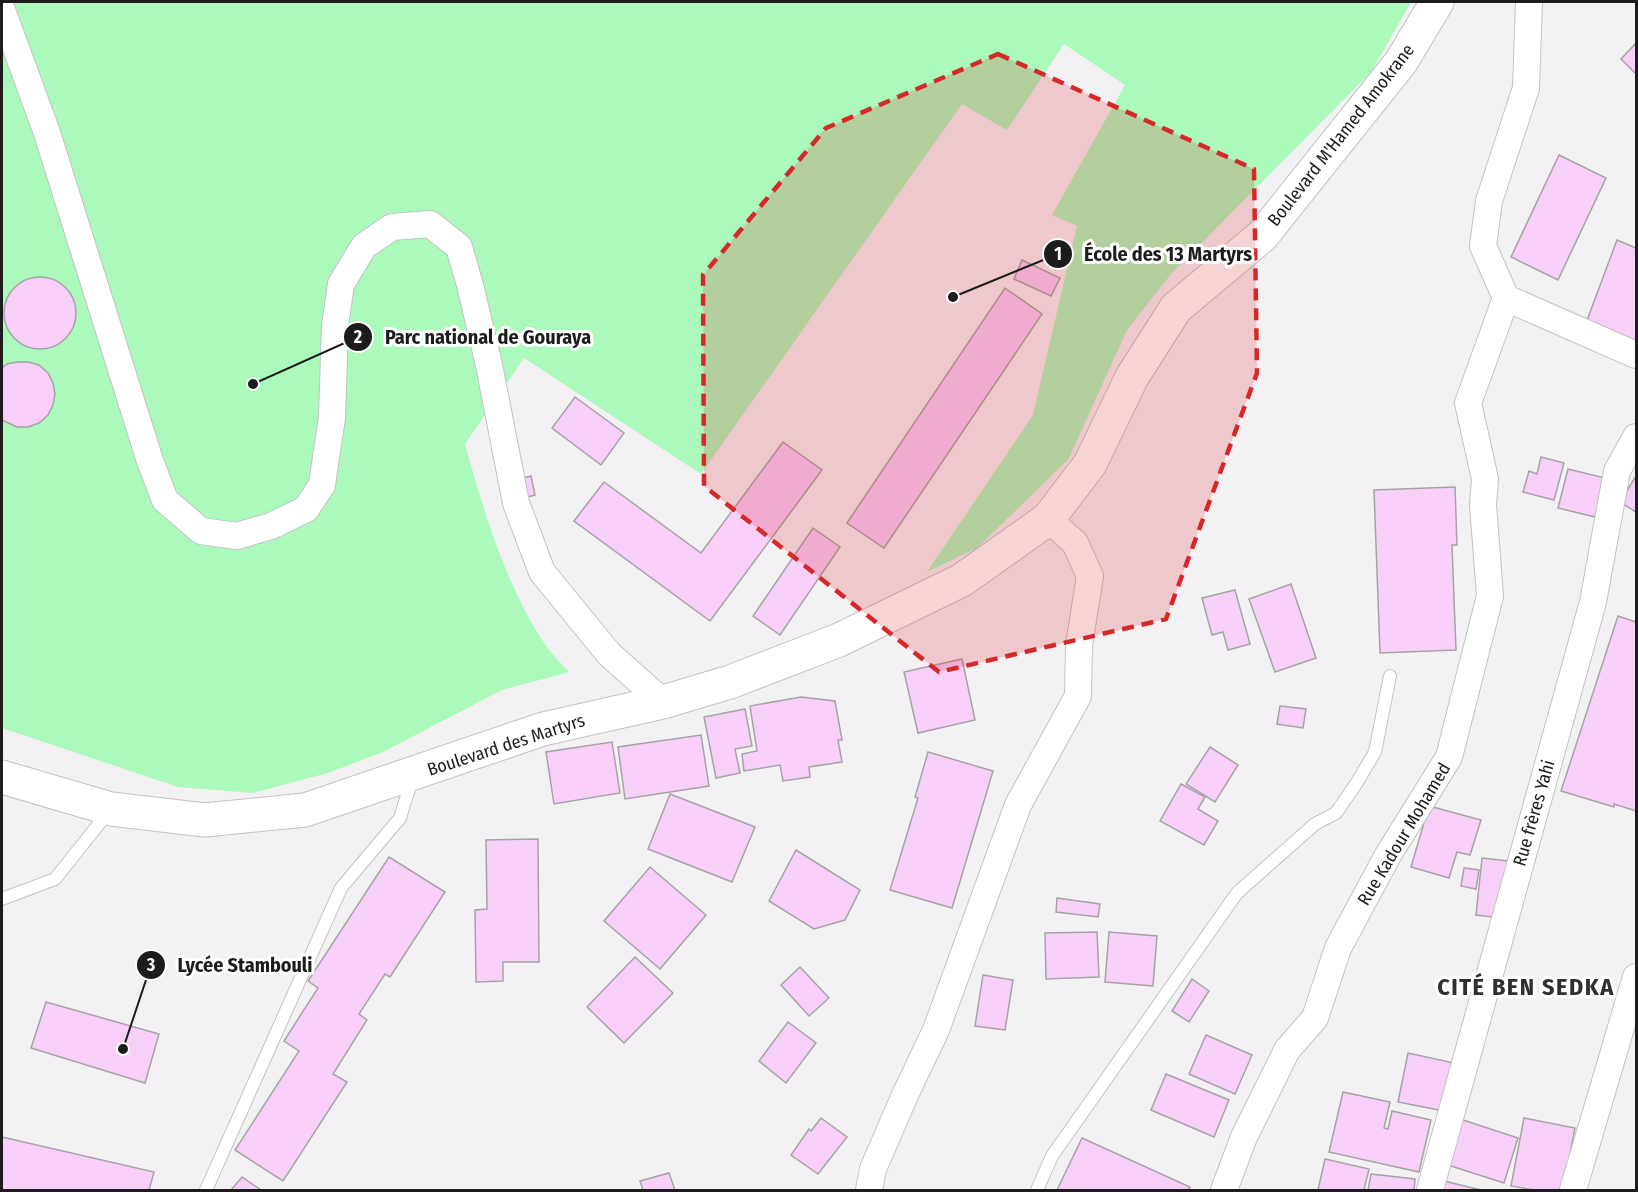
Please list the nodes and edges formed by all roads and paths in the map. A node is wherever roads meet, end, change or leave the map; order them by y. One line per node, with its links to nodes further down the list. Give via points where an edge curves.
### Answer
1 (1437, 2): 7 (main road, Boulevard M'Hamed Amokrane, via 1401,62 1262,237 1176,308 1132,377 1090,464)
2 (1529, 2): 4 (street, via 1526,88 1489,201 1483,246)
3 (2, 10): 9 (street, via 47,133 165,500 201,531 237,536 306,510 322,485 325,466 341,284 364,246 392,227 430,224 459,246 489,365 516,503 542,572 609,654)
4 (1506, 298): 5 (street); 18 (street, Rue Kadour Mohamed, via 1468,403 1485,478 1490,596 1449,757 1388,855 1338,948 1315,1018 1287,1050 1244,1137)
5 (1636, 355)
6 (1636, 437): 19 (street, Rue frères Yahi, via 1617,471 1593,602)
7 (1048, 519): 9 (main road, Boulevard des Martyrs, via 962,580 839,640 730,682); 16 (street, via 1075,543 1090,576 1079,645 1078,696 1017,805 936,1030 873,1169)
8 (1390, 676): 17 (lane, via 1375,752 1356,784 1336,813 1315,824 1237,893 1052,1156)
9 (663, 702): 10 (main road, Boulevard des Martyrs, via 543,729)
10 (413, 775): 12 (main road, Boulevard des Martyrs, via 304,810 205,820); 15 (lane, via 400,818 341,888)
11 (2, 777): 12 (main road, Boulevard des Martyrs)
12 (111, 810): 13 (lane, via 55,879)
13 (2, 899)
14 (1636, 977): 20 (street)
15 (206, 1191)
16 (869, 1191)
17 (1037, 1191)
18 (1224, 1191)
19 (1430, 1191)
20 (1573, 1191)

